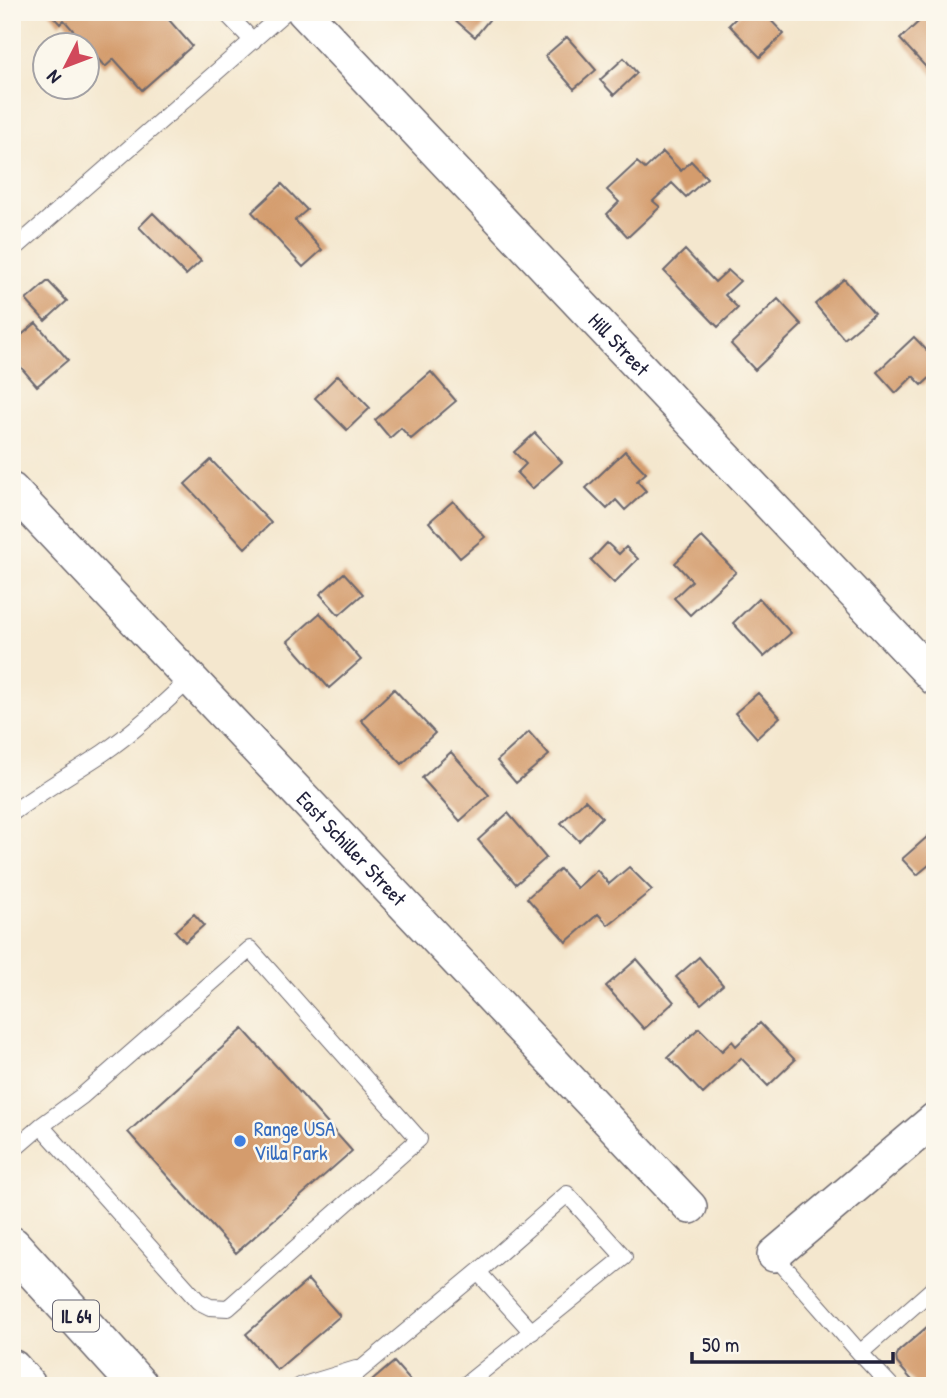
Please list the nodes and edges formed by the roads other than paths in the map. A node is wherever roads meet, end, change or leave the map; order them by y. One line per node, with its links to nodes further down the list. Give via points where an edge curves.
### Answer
1 (226, 12): 4 (lane)
2 (285, 12): 4 (lane)
3 (304, 12): 8 (street, Hill Street)
4 (253, 40): 5 (lane)
5 (12, 251)
6 (12, 490): 7 (street, East Schiller Street)
7 (190, 679): 9 (lane, via 131,732); 13 (street, East Schiller Street)
8 (935, 679)
9 (12, 813)
10 (935, 1119): 15 (street)
11 (41, 1126): 11 (lane, via 198,1301 228,1308 419,1139 250,949 82,1096); 12 (lane)
12 (12, 1151)
13 (690, 1208)
14 (12, 1246): 23 (main road, IL 64)
15 (774, 1255): 19 (lane)
16 (478, 1272): 18 (lane); 18 (lane, via 567,1194 624,1257); 20 (lane)
17 (935, 1287): 19 (lane)
18 (531, 1332): 26 (lane)
19 (860, 1353): 27 (lane)
20 (362, 1367): 24 (lane); 25 (lane)
21 (12, 1369): 22 (main road)
22 (27, 1386)
23 (139, 1386)
24 (300, 1386)
25 (341, 1386)
26 (464, 1386)
27 (891, 1386)

